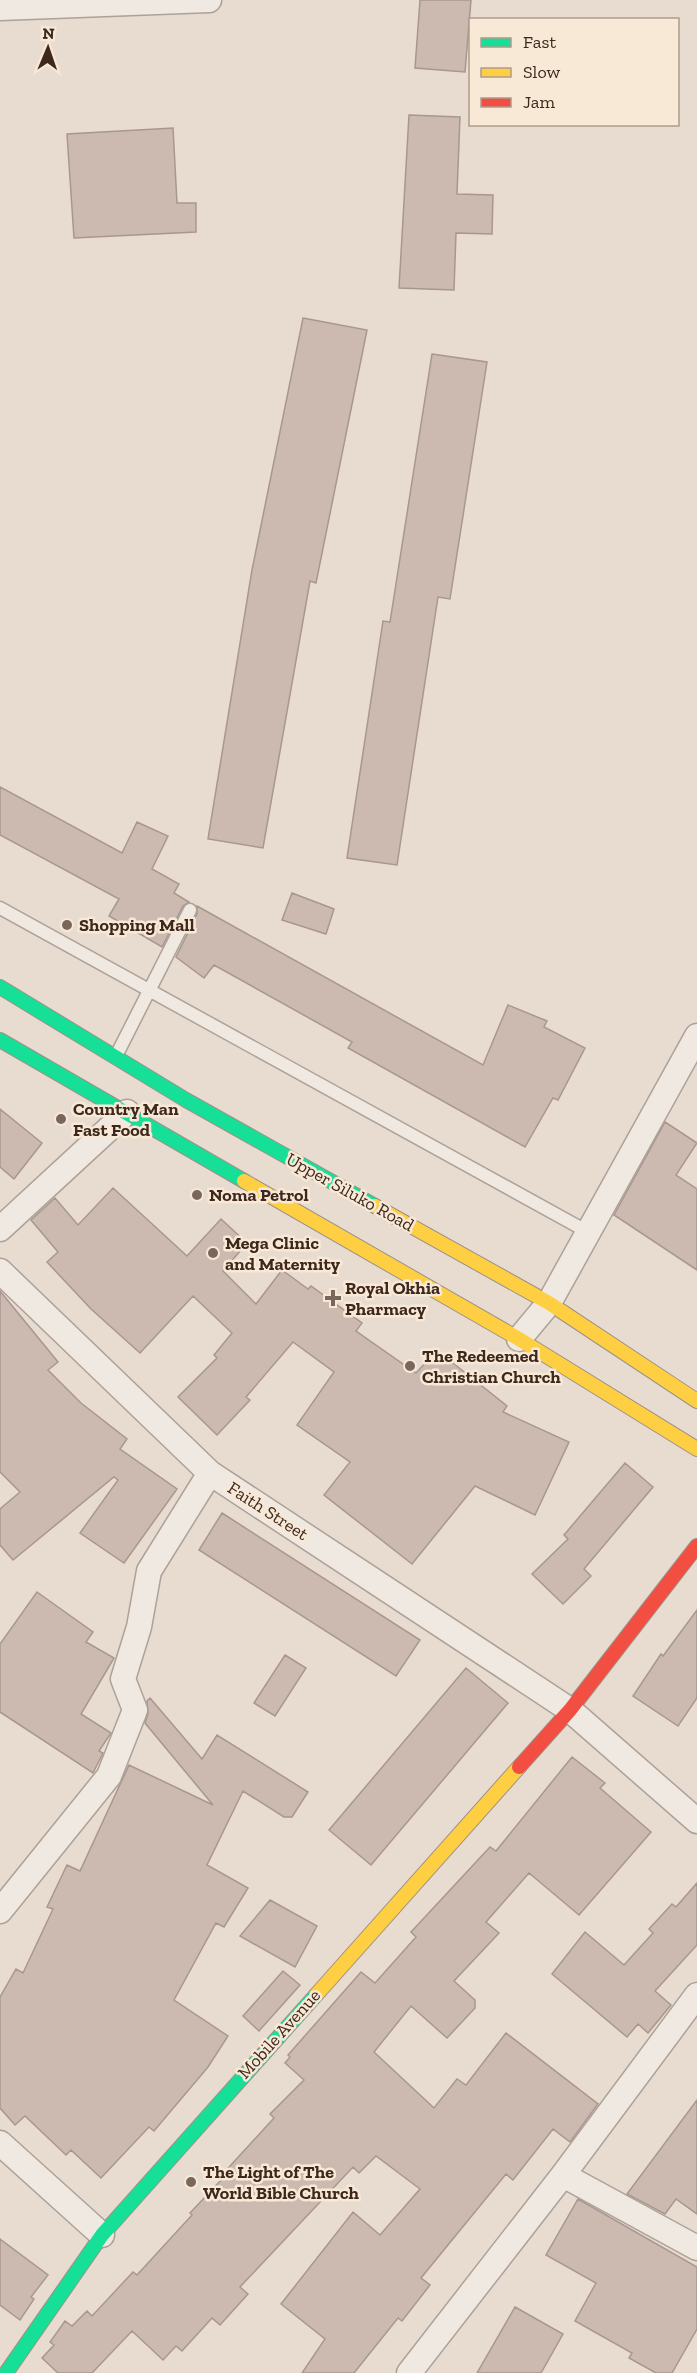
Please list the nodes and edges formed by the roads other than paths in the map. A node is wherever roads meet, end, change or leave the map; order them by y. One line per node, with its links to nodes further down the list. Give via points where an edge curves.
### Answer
1 (208, 0): 2 (street)
2 (0, 8)
3 (0, 908): 6 (lane)
4 (190, 910): 6 (lane)
5 (0, 987): 9 (main road, Upper Siluko Road)
6 (149, 992): 9 (lane); 12 (lane)
7 (697, 1036): 12 (street)
8 (0, 1040): 10 (main road)
9 (115, 1057): 14 (main road, Upper Siluko Road)
10 (127, 1112): 11 (street); 15 (main road)
11 (0, 1229)
12 (588, 1232): 14 (street)
13 (0, 1271): 18 (street, Faith Street)
14 (549, 1303): 15 (street); 16 (main road, Upper Siluko Road)
15 (519, 1339): 17 (main road)
16 (697, 1401)
17 (697, 1449)
18 (210, 1473): 20 (street, Faith Street); 22 (street, via 149,1571 139,1627 123,1678 135,1710 109,1776)
19 (697, 1546): 20 (main road, Mobile Avenue)
20 (570, 1710): 21 (street, Faith Street); 26 (main road, Mobile Avenue)
21 (697, 1821)
22 (0, 1911)
23 (697, 1995): 25 (street)
24 (0, 2143): 26 (street)
25 (562, 2175): 27 (street); 29 (street)
26 (102, 2235): 28 (main road, Mobile Avenue)
27 (697, 2248)
28 (6, 2373)
29 (409, 2373)

